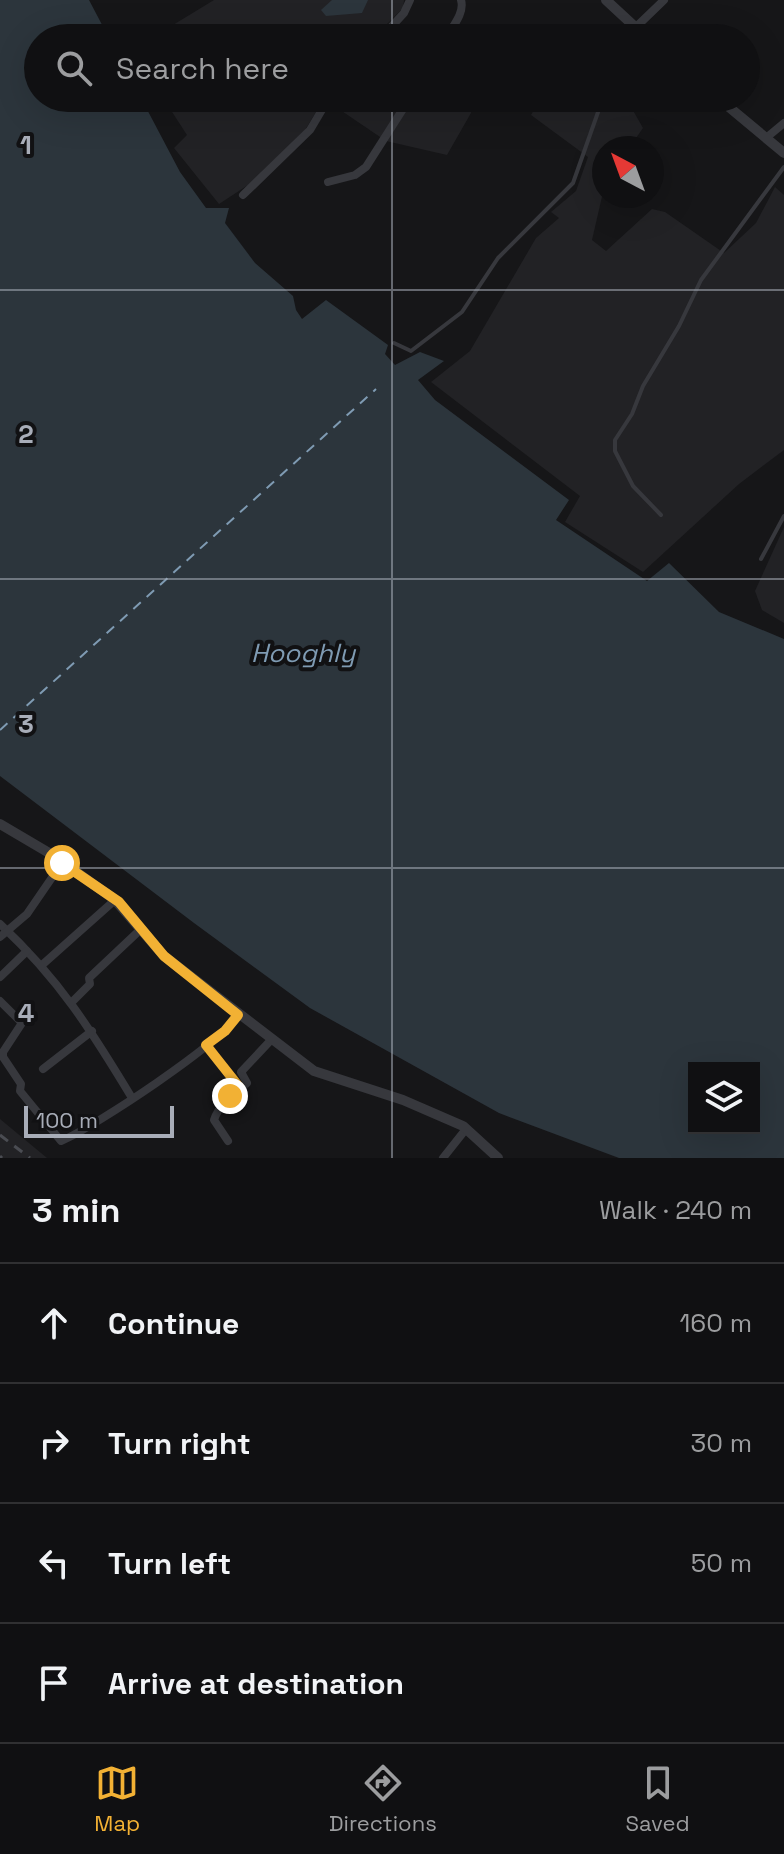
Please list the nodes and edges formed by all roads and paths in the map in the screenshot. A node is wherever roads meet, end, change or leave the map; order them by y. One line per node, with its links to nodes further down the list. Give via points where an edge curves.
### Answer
1 (410, 0): 5 (street)
2 (461, 0): 6 (street)
3 (606, 0): 7 (street)
4 (664, 0): 8 (street)
5 (394, 24)
6 (455, 24)
7 (625, 24)
8 (641, 24)
9 (321, 112): 18 (street, via 310,130)
10 (401, 112): 17 (street, via 366,167)
11 (598, 112): 19 (lane, via 573,183 498,258 462,312 411,351)
12 (735, 112): 14 (street)
13 (784, 123): 14 (street)
14 (766, 138): 15 (street)
15 (784, 153)
16 (784, 167): 20 (lane, via 701,280 615,440 615,451 633,486)
17 (328, 182)
18 (243, 195)
19 (394, 343)
20 (661, 515)
21 (784, 516): 22 (lane)
22 (761, 559)
23 (0, 824): 24 (street)
24 (62, 863): 25 (street); 27 (street, via 27,914)
25 (115, 900): 26 (street); 29 (street)
26 (141, 929): 31 (street, via 89,978 90,984); 33 (street, via 164,956)
27 (2, 931): 28 (street)
28 (27, 951): 29 (street); 30 (street)
29 (42, 965): 31 (street)
30 (0, 977)
31 (72, 1002): 34 (street)
32 (2, 1007): 39 (street, via 22,1026 3,1057 21,1084 20,1091 61,1141)
33 (238, 1015): 35 (street); 36 (street)
34 (92, 1031): 37 (street); 39 (street)
35 (271, 1040): 38 (street, via 241,1072 247,1083); 40 (street, via 314,1071 403,1100)
36 (206, 1045): 38 (street); 39 (street)
37 (43, 1069)
38 (240, 1088): 41 (street, via 214,1118)
39 (132, 1098)
40 (466, 1129): 42 (street); 43 (street)
41 (228, 1141)
42 (443, 1158)
43 (498, 1158)

